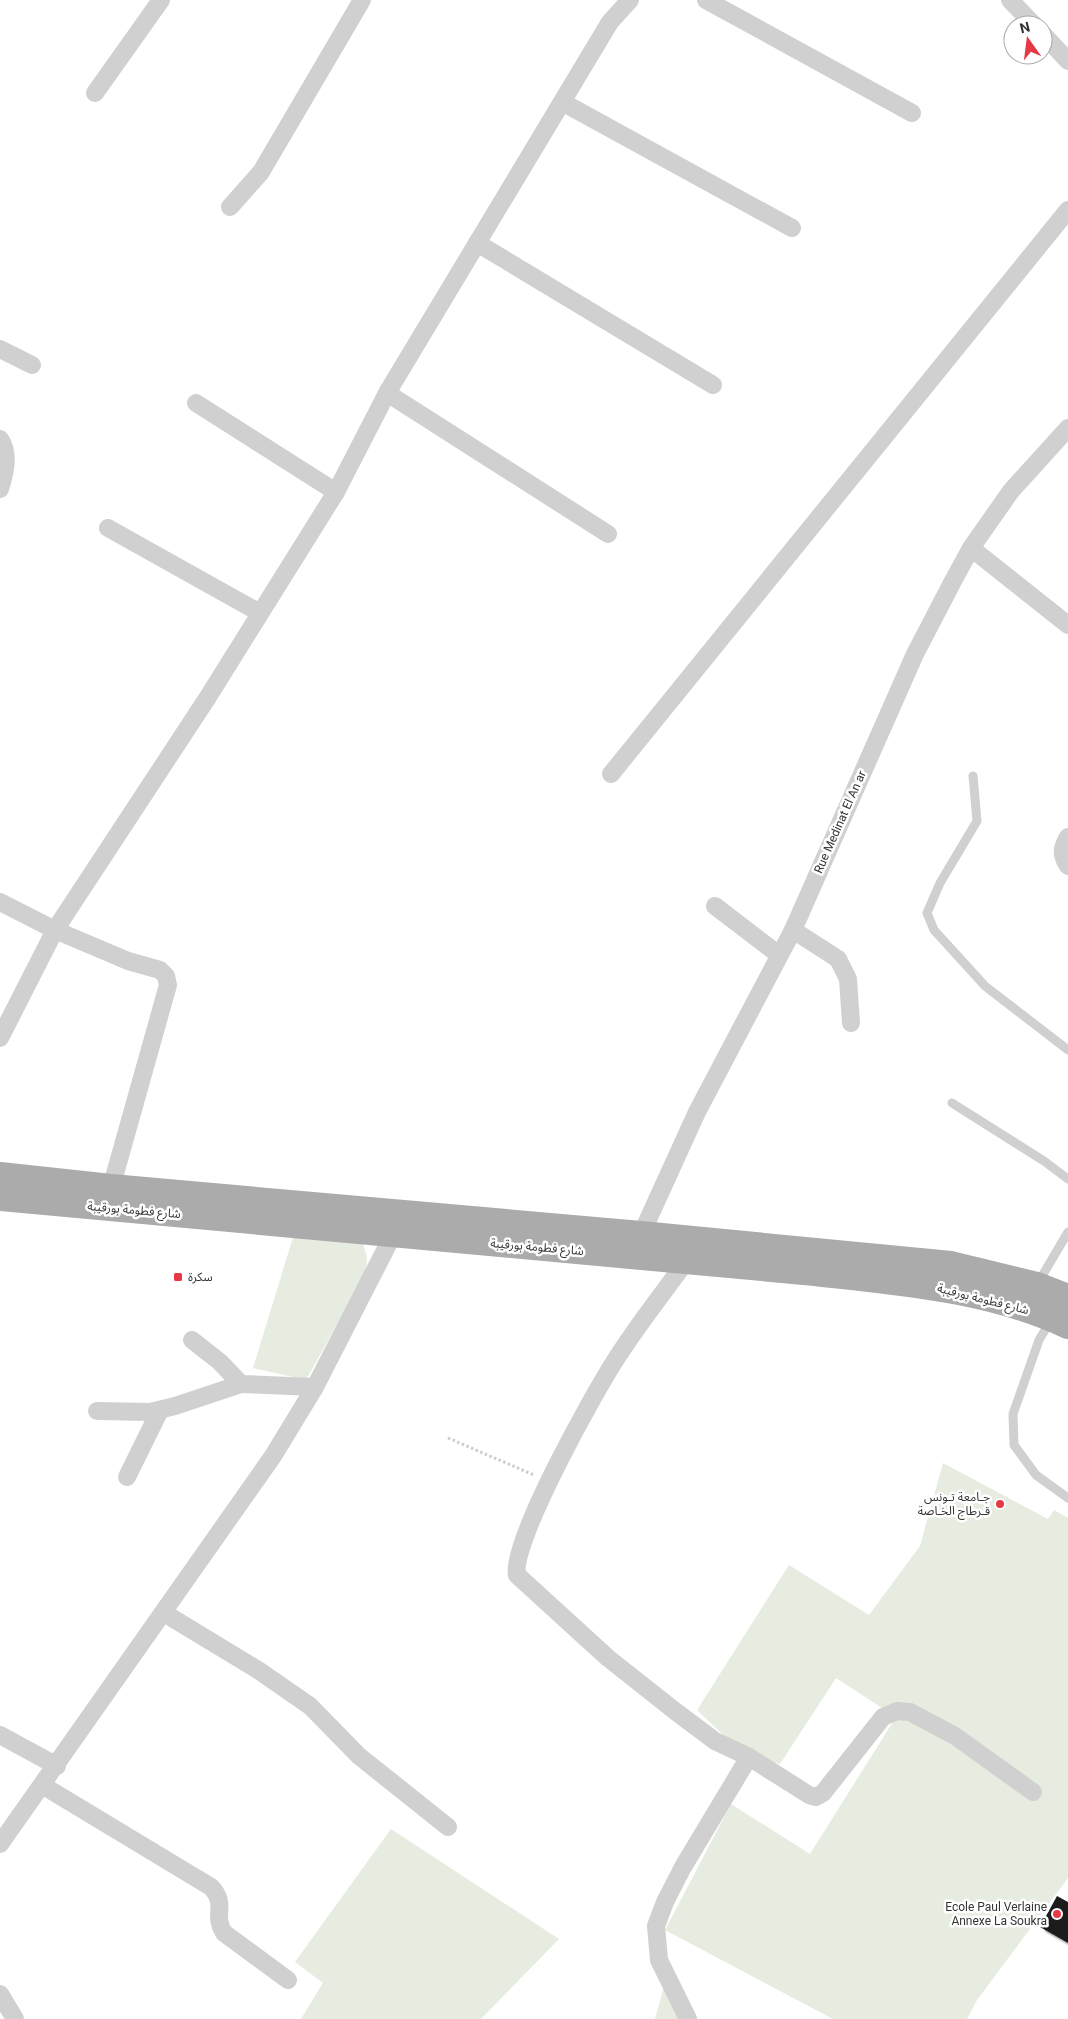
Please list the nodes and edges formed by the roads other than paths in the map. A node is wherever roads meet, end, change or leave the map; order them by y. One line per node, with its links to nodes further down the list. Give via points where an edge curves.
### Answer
1 (161, 0): 9 (street)
2 (362, 0): 12 (street, via 261,172)
3 (630, 0): 10 (street, via 610,22)
4 (706, 0): 11 (street)
5 (1010, 0): 6 (street)
6 (1024, 15)
7 (1053, 45): 8 (street)
8 (1068, 61)
9 (95, 93)
10 (562, 102): 14 (street); 15 (street)
11 (912, 113)
12 (230, 207)
13 (1068, 210): 30 (street)
14 (792, 228)
15 (477, 243): 18 (street); 19 (street)
16 (0, 350): 17 (street)
17 (32, 365)
18 (713, 385)
19 (387, 393): 24 (street); 26 (street)
20 (196, 403): 24 (street)
21 (1068, 428): 27 (street, Rue Medinat El An ar, via 1011,491)
22 (0, 439): 23 (street, via 5,448 6,462)
23 (0, 489)
24 (336, 492): 28 (street)
25 (108, 528): 28 (street)
26 (608, 534)
27 (971, 548): 29 (street); 37 (street, Rue Medinat El An ar, via 915,654)
28 (260, 614): 36 (street)
29 (1068, 625)
30 (611, 774)
31 (974, 776): 41 (lane, via 977,821 940,883 927,913 934,930 986,986)
32 (1068, 838): 33 (street, via 1062,848)
33 (1068, 866)
34 (0, 902): 36 (street)
35 (715, 906): 38 (street)
36 (55, 930): 40 (street); 45 (street, via 128,961 160,970 168,985)
37 (793, 930): 38 (street, Rue Medinat El An ar); 39 (street, via 838,959 848,979)
38 (779, 955): 49 (street, Rue Medinat El An ar, via 697,1112)
39 (852, 1023)
40 (0, 1038)
41 (1068, 1050)
42 (952, 1103): 44 (lane, via 1044,1161)
43 (0, 1176): 45 (main road, شارع فطومة بورقيبة)
44 (1068, 1180)
45 (111, 1188): 47 (main road, شارع فطومة بورقيبة)
46 (0, 1197): 47 (main road, شارع فطومة بورقيبة)
47 (398, 1225): 49 (main road, شارع فطومة بورقيبة); 50 (main road, شارع فطومة بورقيبة); 54 (street)
48 (1068, 1232): 51 (lane)
49 (641, 1235): 51 (main road, شارع فطومة بورقيبة, via 951,1265)
50 (687, 1260): 51 (main road, شارع فطومة بورقيبة, via 949,1288 1009,1304); 61 (street, via 618,1356 548,1482 516,1569 518,1575 608,1658 715,1741)
51 (1059, 1300): 58 (lane, via 1039,1340 1013,1414 1014,1445 1036,1475)
52 (192, 1340): 53 (street)
53 (241, 1384): 54 (street); 55 (street)
54 (315, 1387): 59 (street, via 273,1456)
55 (160, 1410): 56 (street, via 135,1413); 57 (street)
56 (97, 1411)
57 (126, 1477)
58 (1068, 1498)
59 (164, 1613): 62 (street); 65 (street, via 310,1706 359,1756)
60 (0, 1735): 62 (street)
61 (749, 1757): 64 (street, via 816,1797 823,1793 883,1717 897,1711 910,1712 955,1736); 70 (street, via 683,1867 656,1926 659,1960)
62 (56, 1766): 63 (street)
63 (42, 1785): 66 (street); 67 (street, via 211,1888 220,1899 218,1918 224,1933)
64 (1033, 1792)
65 (448, 1827)
66 (0, 1844)
67 (288, 1980)
68 (0, 1994): 69 (street)
69 (14, 2019)
70 (688, 2019)

